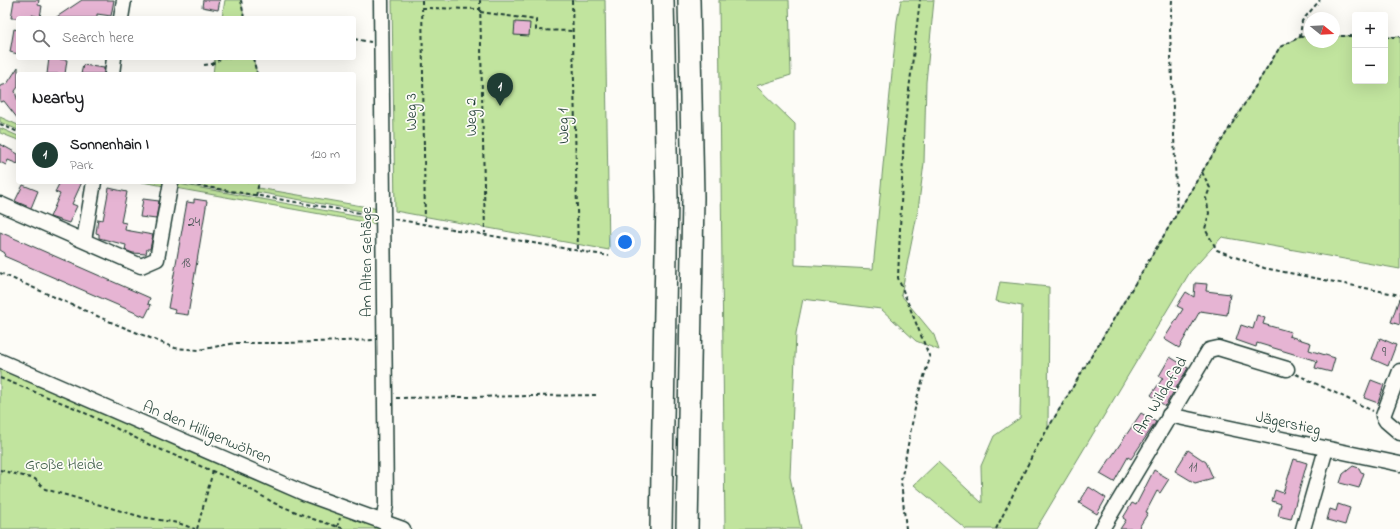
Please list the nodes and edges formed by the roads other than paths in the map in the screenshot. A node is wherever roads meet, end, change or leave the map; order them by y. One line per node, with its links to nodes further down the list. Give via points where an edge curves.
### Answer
1 (124, 0): 5 (street)
2 (381, 0): 19 (street, Am Alten Gehäge, via 386,505)
3 (664, 0): 21 (highway, via 667,198)
4 (689, 0): 22 (highway, via 693,197)
5 (121, 16)
6 (114, 60): 7 (street)
7 (112, 72)
8 (94, 184): 11 (street)
9 (171, 184): 11 (street, via 157,259 142,266)
10 (0, 204): 11 (street)
11 (84, 240)
12 (0, 361): 19 (street, An den Hilligenwöhren, via 306,494)
13 (1286, 369): 15 (street, Am Wildpfad, via 1218,348 1209,350)
14 (1400, 371): 16 (street, via 1383,416)
15 (1169, 415): 17 (street, Jägerstieg); 23 (street, Am Wildpfad)
16 (1400, 433)
17 (1326, 449): 18 (street, Jägerstieg); 24 (street)
18 (1400, 464)
19 (382, 522): 20 (street, An den Hilligenwöhren)
20 (403, 529)
21 (661, 529)
22 (687, 529)
23 (1102, 529)
24 (1303, 529)

